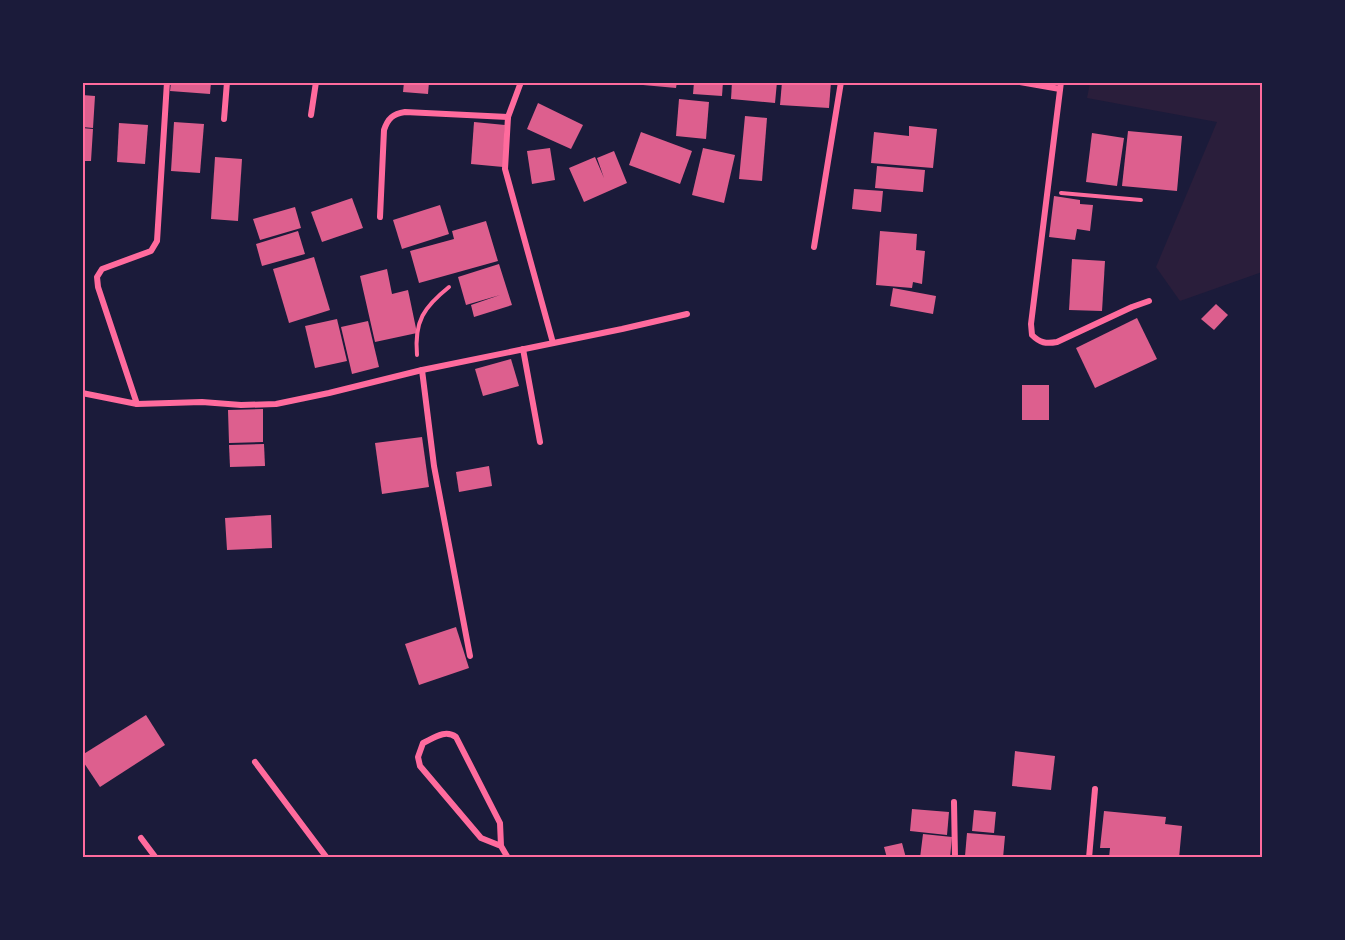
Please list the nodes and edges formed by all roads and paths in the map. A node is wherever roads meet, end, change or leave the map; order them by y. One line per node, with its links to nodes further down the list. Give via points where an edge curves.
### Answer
1 (167, 82): 22 (street, via 157,241 151,251 102,269 97,277)
2 (227, 82): 10 (street)
3 (316, 82): 8 (street)
4 (521, 82): 9 (street)
5 (840, 82): 14 (street)
6 (1020, 82): 7 (street)
7 (1060, 86): 11 (street)
8 (311, 115)
9 (508, 117): 13 (street, via 395,113 384,130); 18 (street, via 505,170)
10 (224, 119)
11 (1046, 191): 12 (path); 16 (street, via 1032,335 1039,341 1057,342)
12 (1141, 200)
13 (380, 217)
14 (814, 247)
15 (449, 287): 20 (path, via 423,312 417,341)
16 (1149, 301)
17 (687, 314): 18 (street)
18 (553, 343): 19 (street)
19 (523, 349): 20 (street); 23 (street)
20 (422, 370): 22 (street, via 276,404); 24 (street, via 434,466)
21 (82, 393): 22 (street)
22 (136, 404)
23 (540, 442)
24 (470, 656)
25 (255, 762): 31 (street)
26 (1095, 789): 34 (street)
27 (954, 802): 33 (street)
28 (141, 838): 30 (street)
29 (501, 846): 29 (street, via 500,823 456,737 445,733 423,743 418,757 420,766 481,838); 32 (street)
30 (156, 858)
31 (327, 858)
32 (508, 858)
33 (955, 858)
34 (1089, 858)

